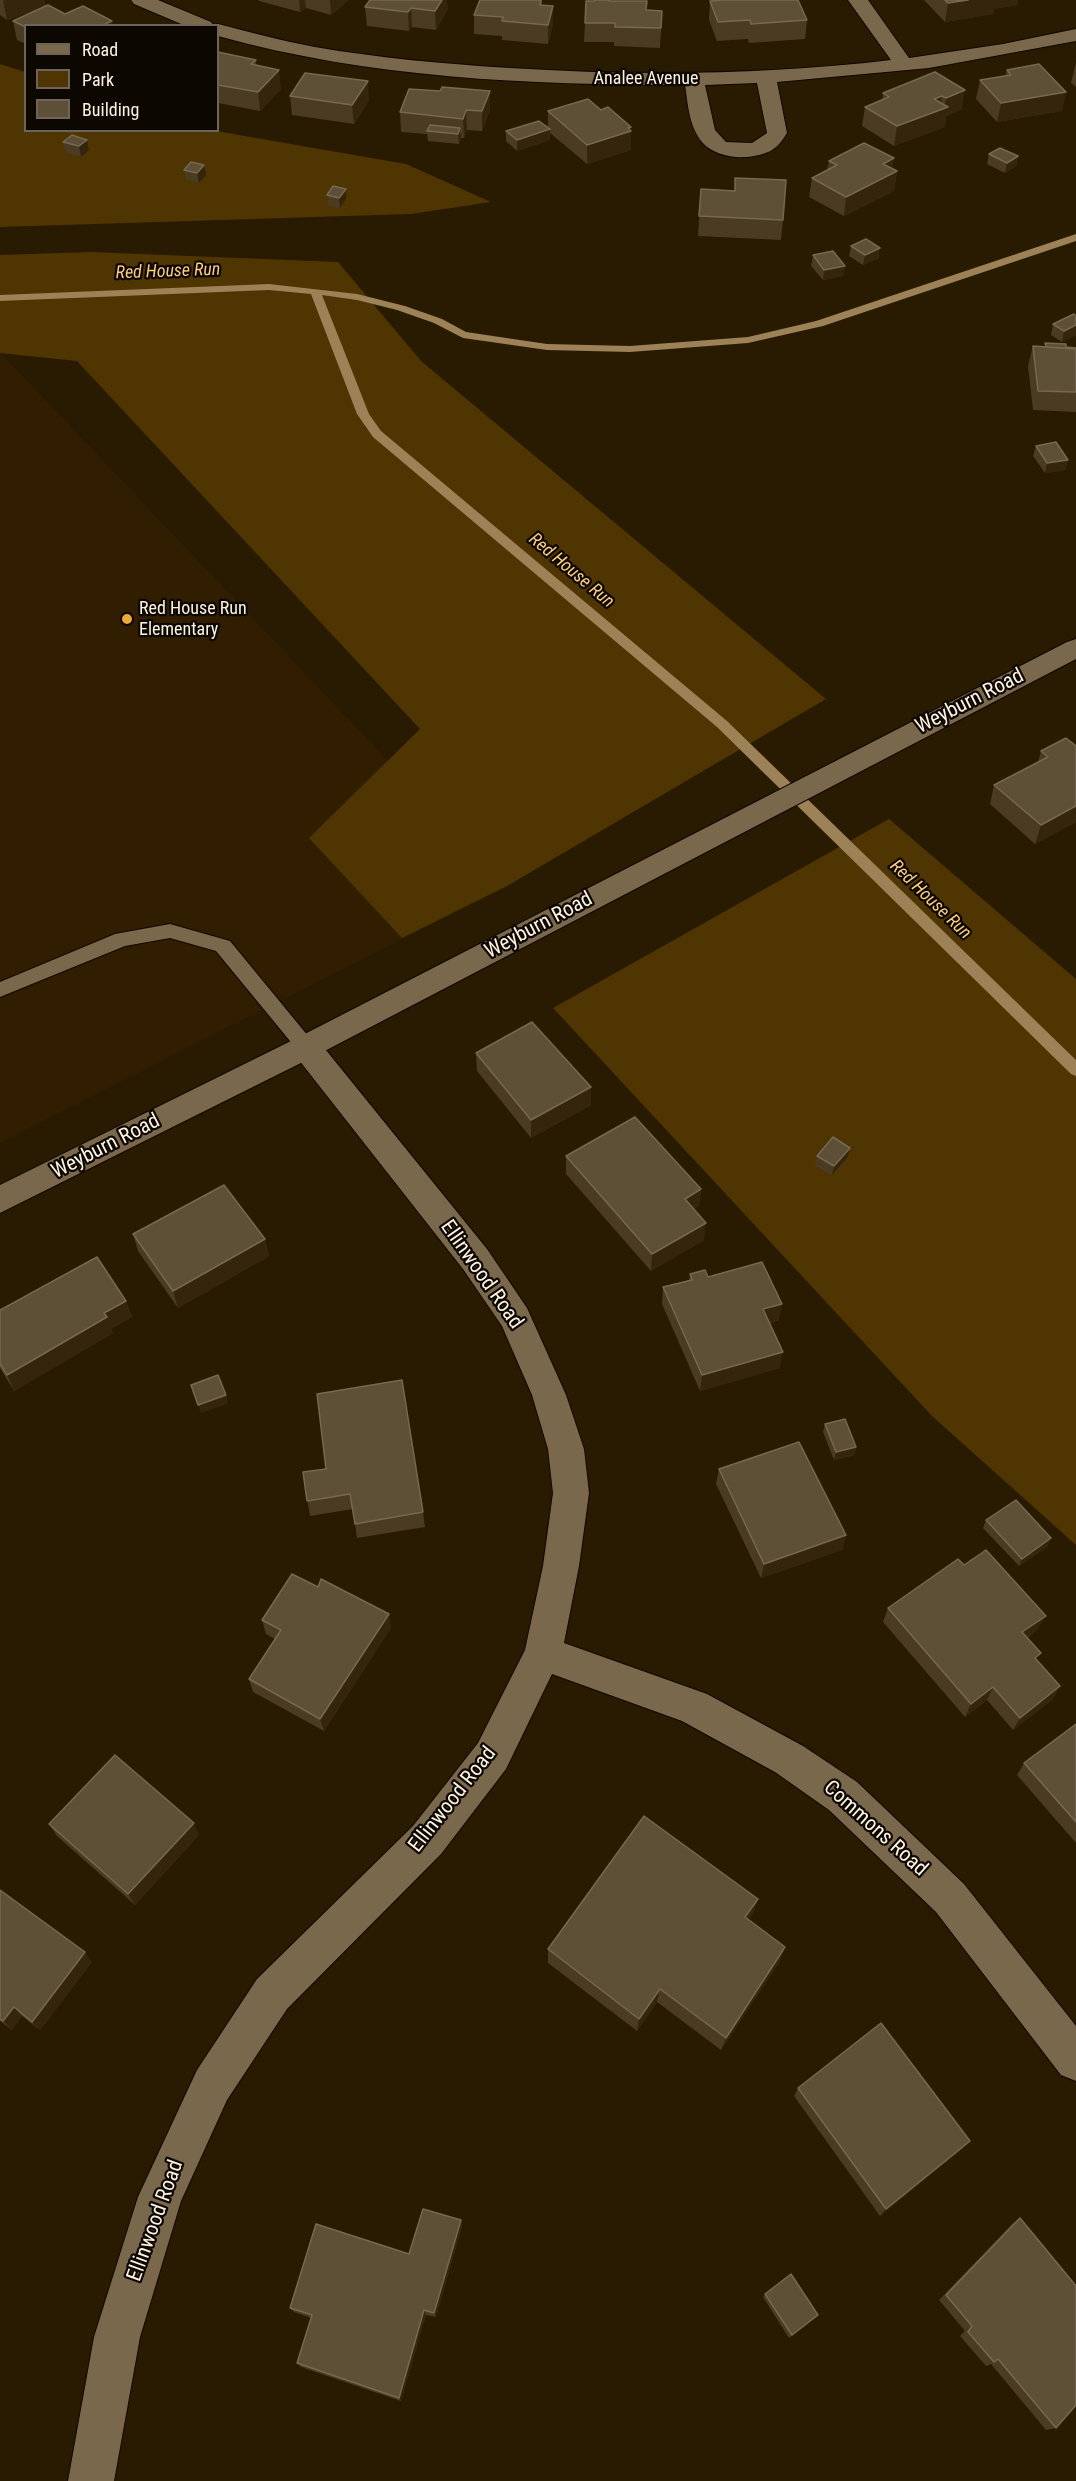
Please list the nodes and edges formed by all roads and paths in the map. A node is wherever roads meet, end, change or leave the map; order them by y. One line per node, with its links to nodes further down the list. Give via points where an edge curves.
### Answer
1 (141, 0): 3 (street)
2 (858, 0): 6 (street)
3 (199, 24)
4 (219, 30): 8 (street, Analee Avenue, via 292,49 380,63 541,76)
5 (1076, 35): 6 (street, Analee Avenue)
6 (904, 65): 7 (street, Analee Avenue)
7 (766, 78): 8 (street, Analee Avenue); 8 (street, via 777,133 772,141 756,150 735,151 717,147 707,138)
8 (694, 80)
9 (1076, 648): 11 (street, Weyburn Road)
10 (0, 990): 11 (lane, via 122,939 170,931 224,946)
11 (306, 1047): 12 (street, Weyburn Road); 13 (street, Ellinwood Road, via 475,1259 515,1318 549,1395 566,1449 571,1493)
12 (0, 1200)
13 (543, 1653): 14 (street, Commons Road, via 693,1707 789,1759 843,1796 950,1898); 15 (street, Ellinwood Road, via 492,1756 427,1840 272,1994 212,2085 160,2197 117,2337)
14 (1076, 2061)
15 (91, 2481)

